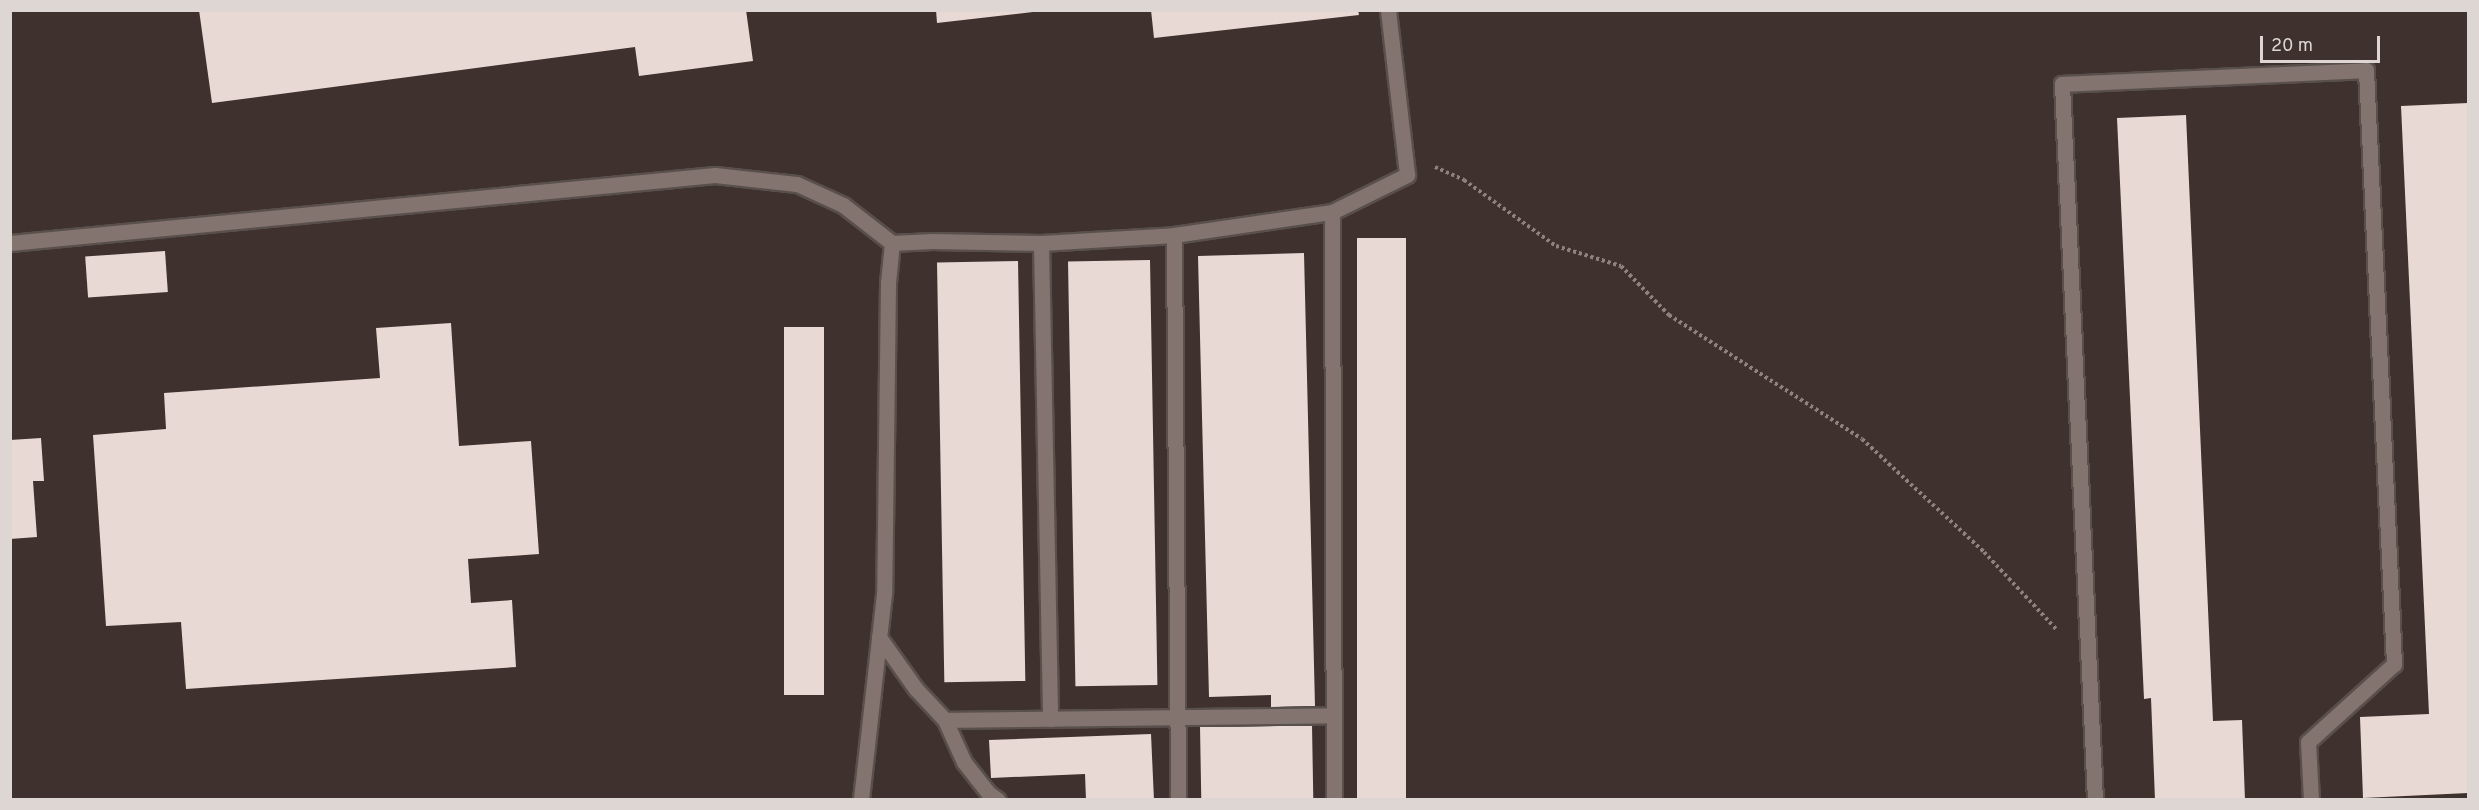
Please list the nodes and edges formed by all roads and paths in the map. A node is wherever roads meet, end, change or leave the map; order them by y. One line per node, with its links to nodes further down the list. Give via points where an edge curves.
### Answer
1 (1388, 10): 2 (street)
2 (1404, 154): 3 (street, via 1407,175); 9 (path, via 1464,180 1556,246 1621,266 1669,315 1862,439 1984,552)
3 (1332, 212): 4 (street); 10 (street)
4 (1174, 235): 7 (street); 12 (street)
5 (10, 243): 6 (street, via 715,176 796,184 843,205)
6 (892, 243): 7 (street); 8 (street, via 888,283 884,594)
7 (1041, 243): 11 (street)
8 (879, 637): 13 (street, via 916,689); 14 (street)
9 (2089, 663): 18 (street); 19 (street, via 2062,84 2366,70 2394,664 2308,742)
10 (1333, 715): 12 (street); 17 (street)
11 (1050, 718): 12 (street); 13 (street)
12 (1177, 718): 16 (street)
13 (945, 720): 15 (street, via 964,762)
14 (861, 800)
15 (998, 800)
16 (1178, 800)
17 (1334, 800)
18 (2095, 800)
19 (2311, 800)

